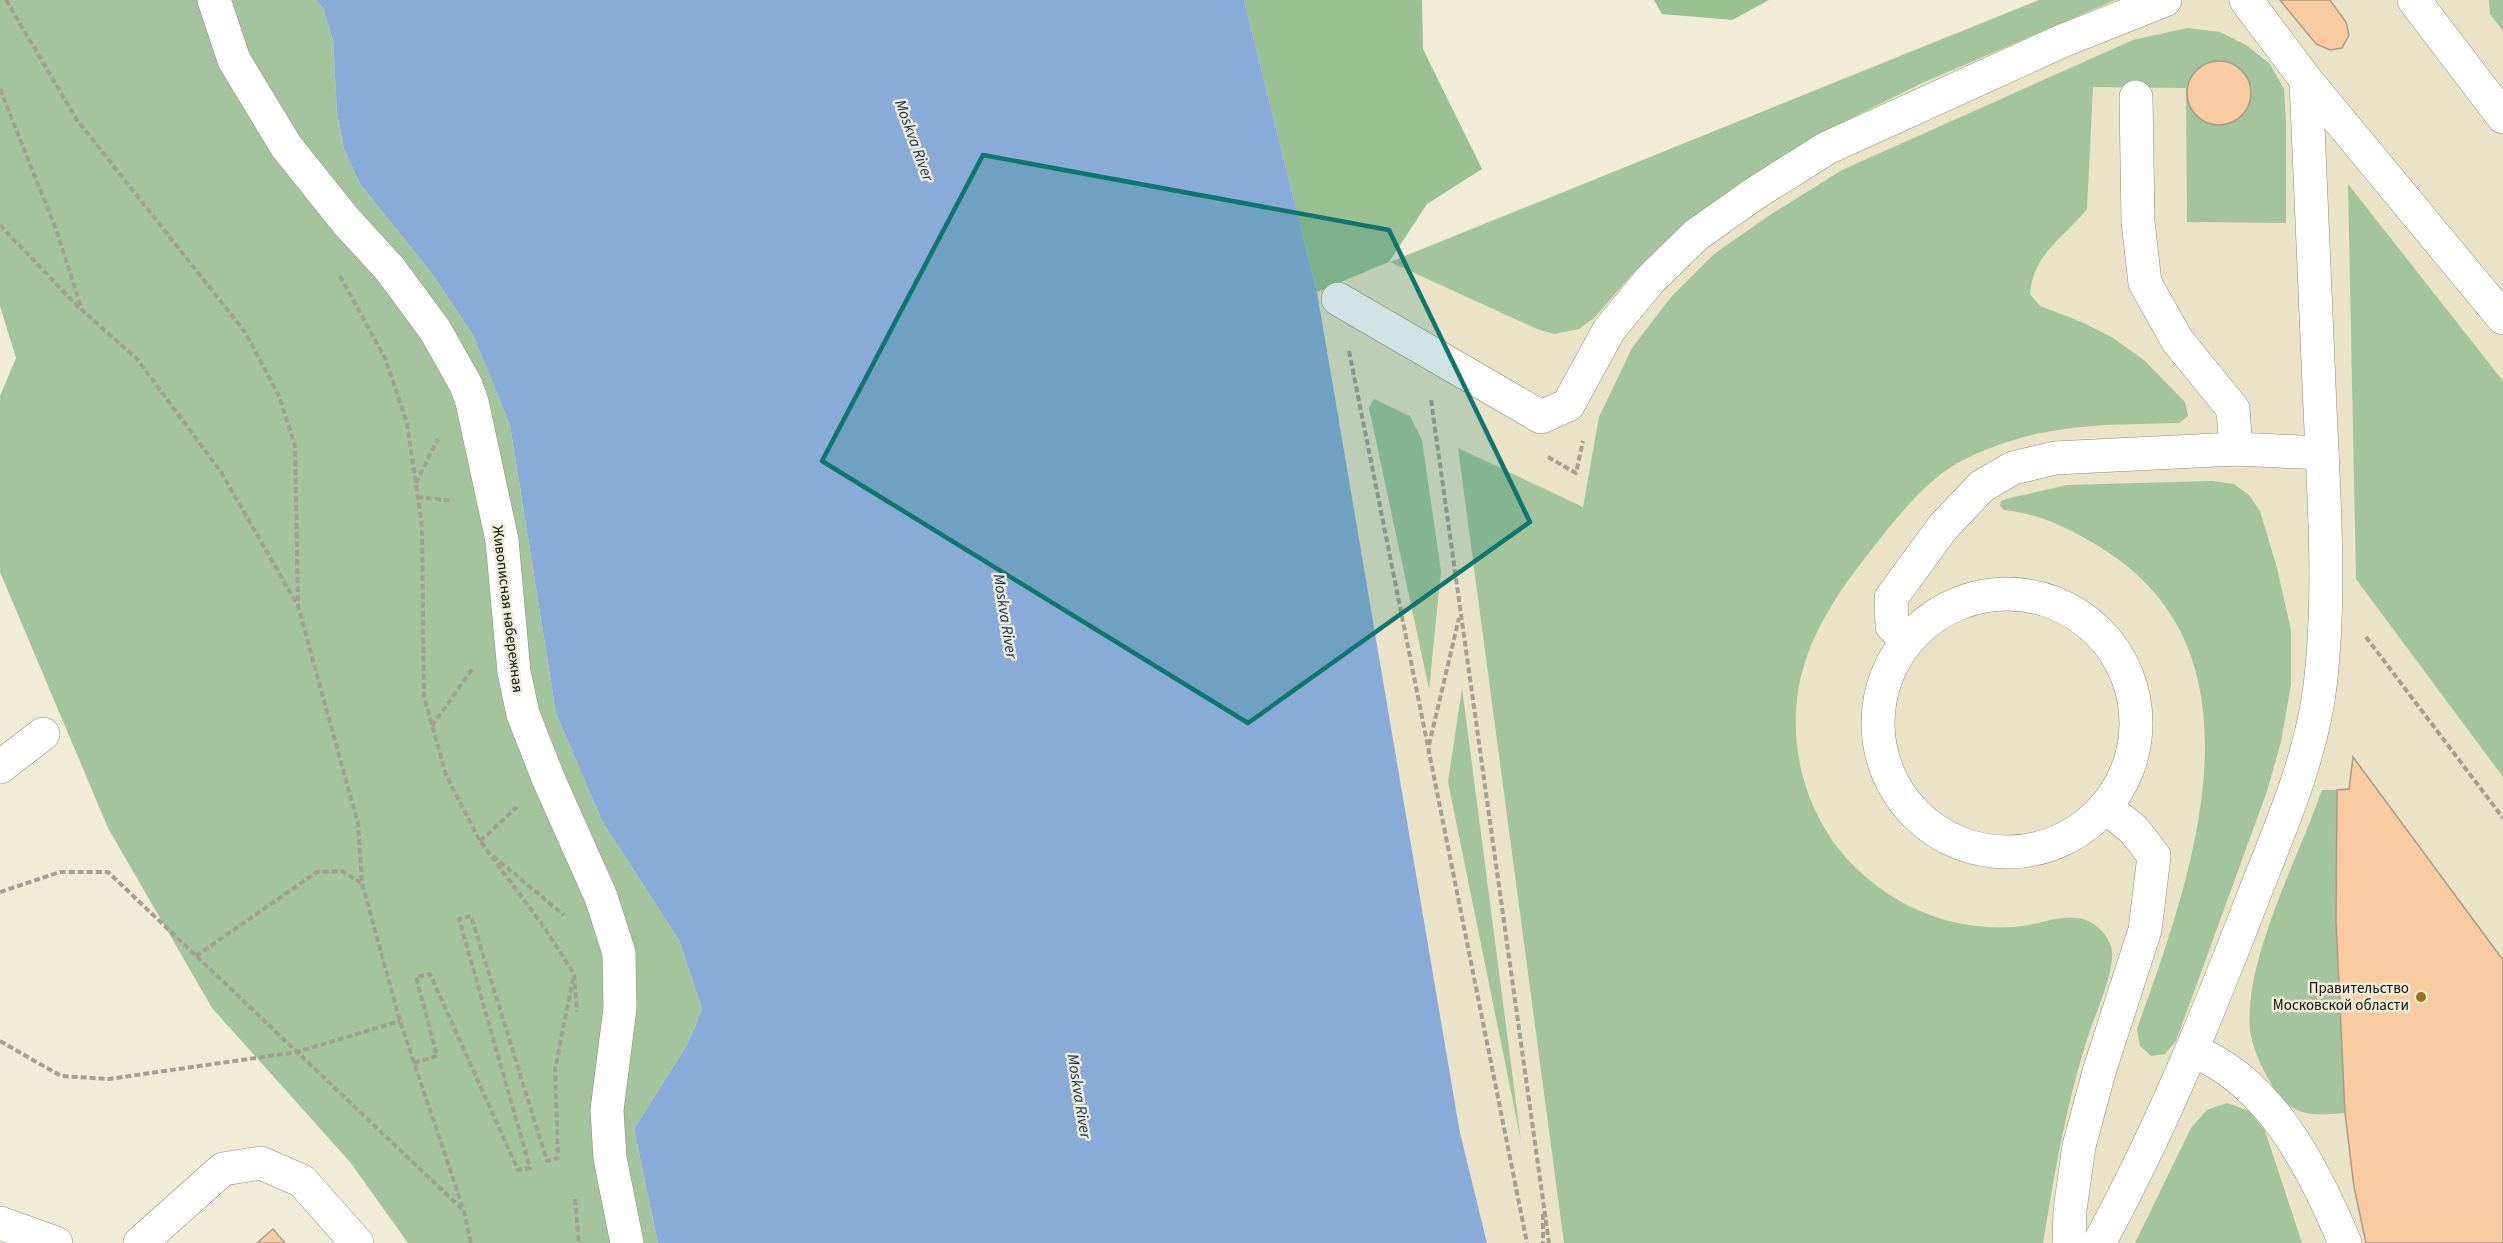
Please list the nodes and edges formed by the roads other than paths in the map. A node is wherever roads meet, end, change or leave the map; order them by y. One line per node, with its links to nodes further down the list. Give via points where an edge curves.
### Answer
1 (214, 0): 21 (street, Живописная набережная, via 234,60 286,146 435,330 472,402 502,540 514,672 523,714 601,897 619,953 620,1008 608,1110 610,1158)
2 (2165, 0): 8 (street, via 2062,41 1827,148 1754,194 1696,235 1650,280 1609,330 1569,405 1541,417)
3 (2246, 0): 5 (street)
4 (2414, 0): 7 (street)
5 (2306, 80): 9 (street); 11 (street)
6 (2136, 97): 10 (street, via 2138,222 2145,283 2177,340 2233,409)
7 (2503, 117)
8 (1338, 299)
9 (2503, 318)
10 (2236, 450): 11 (street); 12 (street, via 2055,458 2013,468 1982,486 1943,527 1891,598 1892,626)
11 (2322, 453): 16 (street, via 2323,641 2320,688 2308,746)
12 (1908, 639): 15 (street, via 1948,606 1997,593 2046,598 2092,624 2124,664 2137,713 2131,764); 15 (street, via 1882,684 1876,734 1890,783 1922,823 1967,848 2017,854 2064,841)
13 (43, 734): 14 (street)
14 (0, 767)
15 (2107, 808): 22 (street, via 2134,830 2154,856 2145,930 2079,1146)
16 (2193, 1051): 23 (street); 24 (street, via 2214,1059 2237,1075 2278,1119 2324,1194)
17 (0, 1223): 18 (street)
18 (56, 1243)
19 (140, 1243): 20 (street, via 223,1169 261,1163 302,1181)
20 (357, 1243)
21 (627, 1243)
22 (2069, 1243)
23 (2099, 1243)
24 (2345, 1243)

